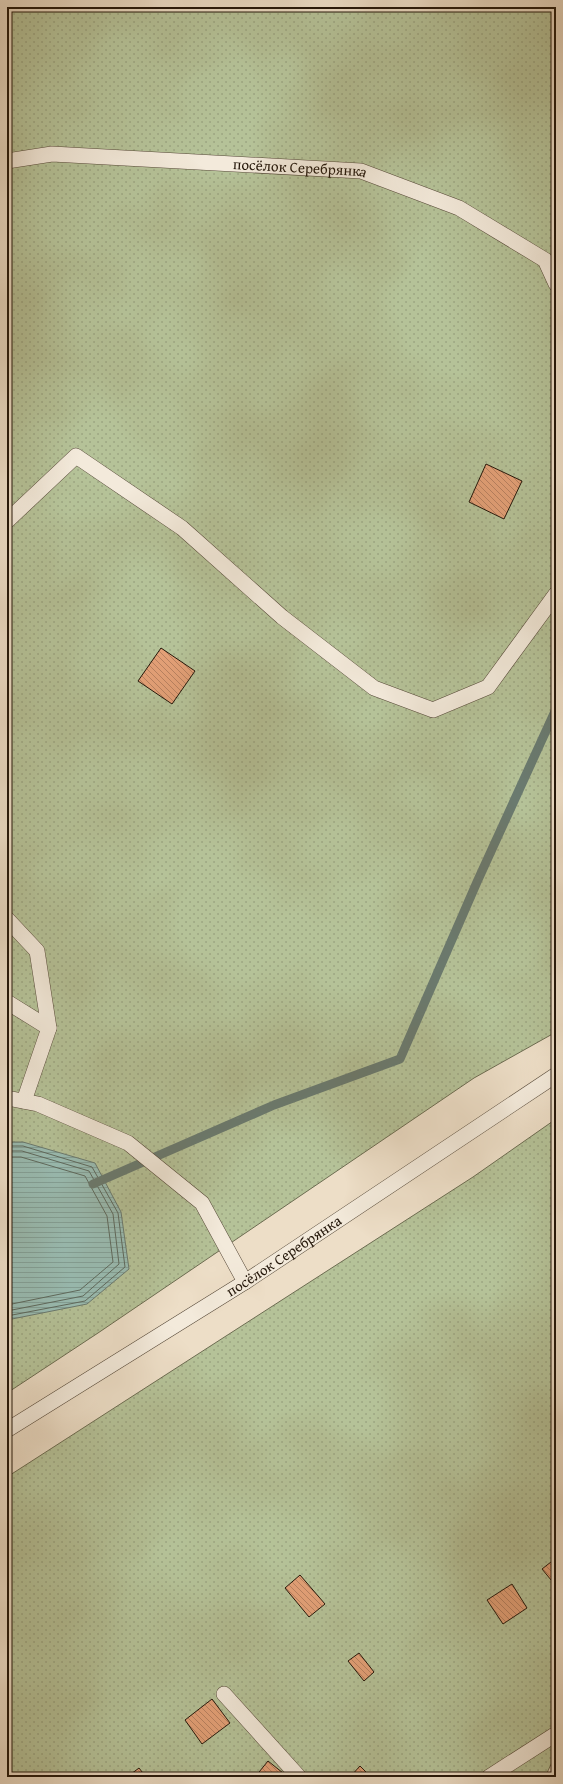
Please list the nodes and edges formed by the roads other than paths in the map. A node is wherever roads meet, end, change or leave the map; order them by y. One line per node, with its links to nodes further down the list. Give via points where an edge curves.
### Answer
1 (7, 161): 2 (lane, посёлок Серебрянка, via 52,154 361,171 460,208 545,260)
2 (556, 284)
3 (7, 521): 4 (lane, via 76,456 182,528 282,617 374,688 433,710 488,686)
4 (556, 594)
5 (7, 918): 7 (lane, via 37,951)
6 (7, 1002): 7 (lane)
7 (50, 1028): 10 (lane)
8 (556, 1075): 11 (lane, посёлок Серебрянка)
9 (7, 1098): 10 (lane)
10 (24, 1101): 11 (lane, via 38,1104 128,1143 202,1203)
11 (245, 1282): 12 (lane, посёлок Серебрянка)
12 (7, 1430)
13 (224, 1694): 15 (lane)
14 (556, 1734): 16 (lane)
15 (299, 1777)
16 (489, 1777)

